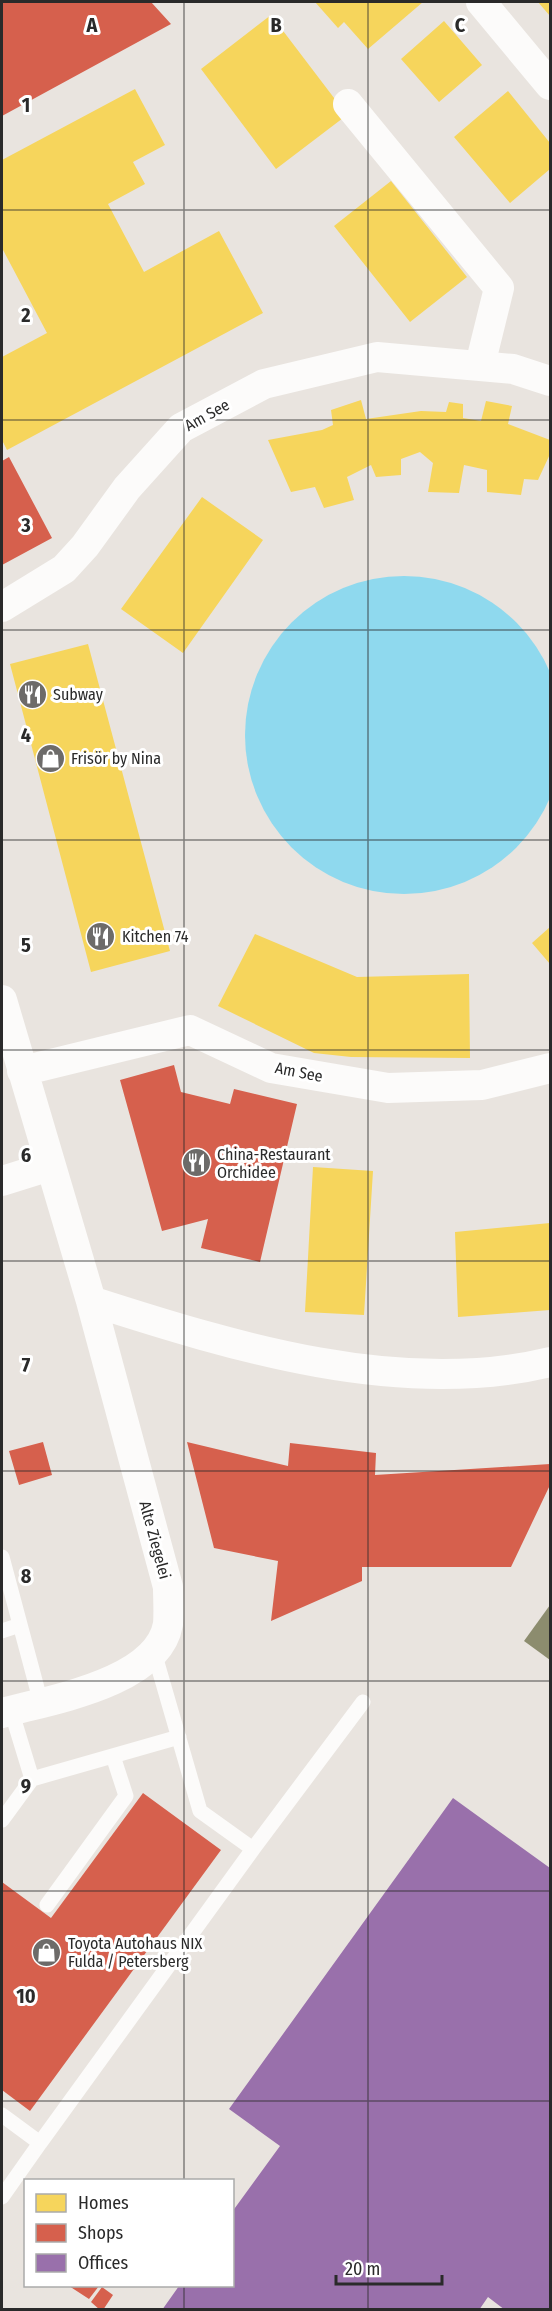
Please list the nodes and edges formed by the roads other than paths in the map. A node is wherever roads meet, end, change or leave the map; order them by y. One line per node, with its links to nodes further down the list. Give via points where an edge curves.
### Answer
1 (481, 2): 2 (street)
2 (550, 85)
3 (348, 104): 4 (street, via 499,288)
4 (480, 365): 5 (street, Am See, via 513,369); 6 (street, Am See, via 377,357 264,384 181,428 127,488 64,569)
5 (550, 381)
6 (2, 607)
7 (2, 1000): 9 (street, Alte Ziegelei)
8 (550, 1068): 9 (street, Am See, via 482,1085 388,1088 271,1068 190,1029)
9 (22, 1071): 10 (street, Alte Ziegelei)
10 (50, 1166): 11 (street); 12 (street, Alte Ziegelei)
11 (2, 1181)
12 (91, 1301): 13 (street, via 193,1334 306,1360 412,1374 472,1374); 17 (street, Alte Ziegelei, via 168,1587 168,1625)
13 (550, 1362)
14 (2, 1557): 15 (lane)
15 (20, 1625): 16 (lane); 18 (lane)
16 (2, 1630)
17 (154, 1652): 18 (street, Alte Ziegelei, via 126,1674); 21 (lane)
18 (41, 1702): 20 (street, Alte Ziegelei)
19 (363, 1702): 25 (lane)
20 (6, 1712): 23 (lane)
21 (179, 1737): 22 (lane); 25 (lane, via 200,1811)
22 (113, 1756): 23 (lane); 26 (lane, via 126,1796)
23 (32, 1779): 24 (lane)
24 (2, 1820)
25 (253, 1849): 28 (lane)
26 (47, 1905)
27 (2, 2115): 28 (lane)
28 (40, 2144): 29 (lane)
29 (2, 2197)

